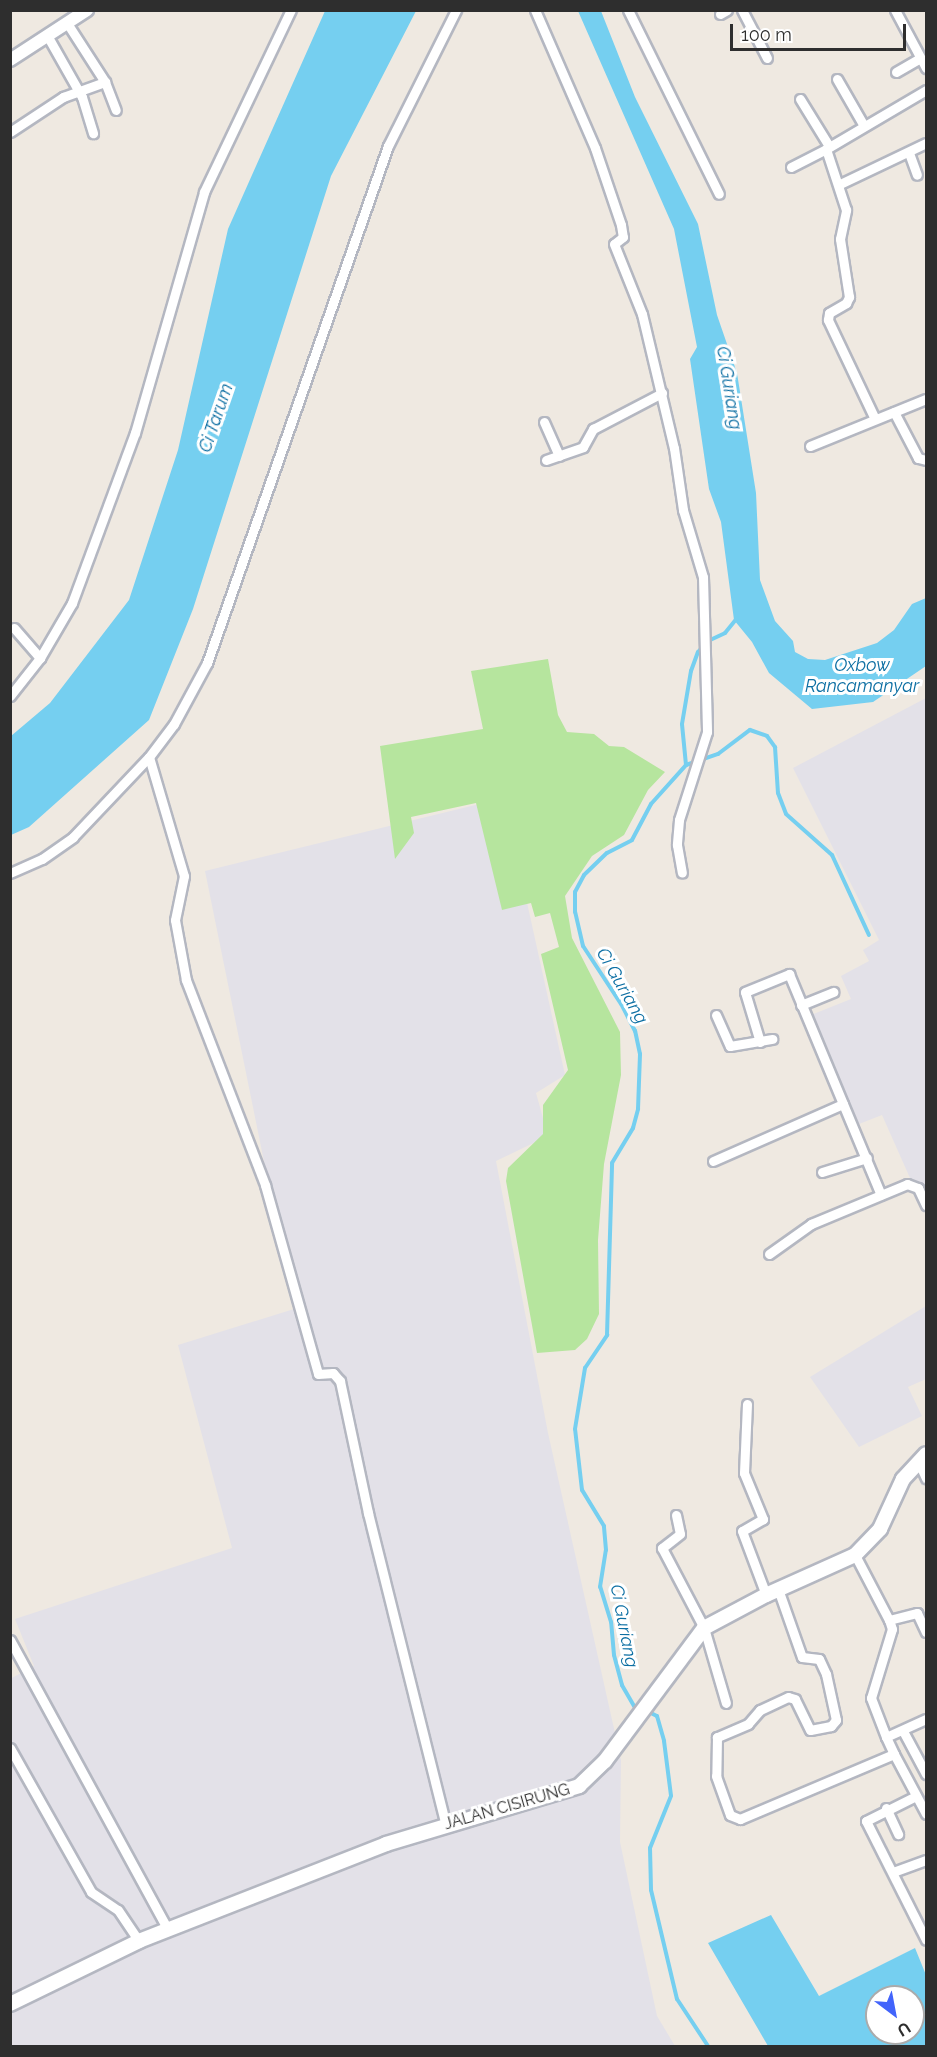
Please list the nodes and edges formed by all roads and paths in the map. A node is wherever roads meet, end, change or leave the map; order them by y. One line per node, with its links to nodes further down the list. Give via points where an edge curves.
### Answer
1 (87, 10): 8 (street)
2 (291, 10): 41 (street, via 204,192 135,433 72,603)
3 (456, 10): 43 (street, via 388,146 207,663 174,724)
4 (535, 10): 31 (street, via 595,148 621,225 623,237 614,243 642,314)
5 (628, 10): 30 (street)
6 (742, 10): 10 (street)
7 (895, 10): 11 (street)
8 (67, 23): 9 (street); 16 (street)
9 (48, 37): 12 (street); 17 (street)
10 (767, 58)
11 (920, 58): 13 (street); 14 (street)
12 (10, 60)
13 (927, 68)
14 (896, 72)
15 (837, 79): 21 (street)
16 (105, 82): 17 (street); 20 (street)
17 (79, 90): 22 (street); 23 (street)
18 (927, 90): 21 (street)
19 (800, 99): 25 (street)
20 (116, 110)
21 (864, 126): 25 (street)
22 (10, 132)
23 (93, 133)
24 (927, 143): 26 (street)
25 (827, 148): 27 (street); 29 (street)
26 (909, 153): 28 (street); 29 (street)
27 (791, 167)
28 (917, 175)
29 (840, 184): 34 (street, via 846,210 840,239 849,297 827,318)
30 (719, 195)
31 (662, 393): 37 (street, via 593,429 583,447); 45 (street, via 683,510 703,577 706,732 678,826)
32 (927, 399): 33 (street)
33 (894, 412): 34 (street); 38 (street, via 918,458)
34 (875, 419): 36 (street)
35 (544, 422): 37 (street)
36 (810, 446)
37 (559, 456): 39 (street)
38 (927, 459)
39 (546, 460)
40 (14, 628): 41 (street)
41 (40, 658): 42 (street)
42 (10, 696)
43 (149, 757): 44 (street, via 73,837 42,859); 78 (street, via 184,876 175,920 186,980 265,1185 318,1374 333,1373 340,1381)
44 (10, 873)
45 (682, 873)
46 (834, 992): 47 (street)
47 (801, 1005): 50 (street, via 789,974 746,990); 51 (street)
48 (716, 1015): 50 (street, via 730,1046)
49 (772, 1039): 50 (street)
50 (760, 1042)
51 (843, 1104): 52 (street); 53 (street)
52 (867, 1158): 54 (street); 55 (street)
53 (713, 1161)
54 (822, 1172)
55 (881, 1195): 56 (street, via 913,1185); 57 (street, via 811,1224)
56 (927, 1205)
57 (769, 1254)
58 (747, 1404): 63 (street, via 744,1473 763,1519 742,1530)
59 (922, 1457): 60 (street); 62 (main road, JALAN CISIRUNG, via 903,1479 880,1529)
60 (927, 1478)
61 (676, 1515): 65 (street, via 680,1534 663,1548)
62 (855, 1556): 63 (main road, JALAN CISIRUNG); 64 (street)
63 (772, 1592): 65 (main road, JALAN CISIRUNG); 73 (street, via 802,1657 819,1659 836,1720 831,1726 810,1730 795,1699 788,1697 760,1710 748,1724 717,1737 716,1776 730,1815 740,1819)
64 (890, 1620): 66 (street, via 917,1613); 71 (street, via 892,1629 871,1698)
65 (704, 1628): 68 (street); 78 (main road, JALAN CISIRUNG, via 605,1761 579,1786)
66 (927, 1632)
67 (10, 1640): 82 (street)
68 (726, 1703)
69 (927, 1719): 70 (street)
70 (903, 1731): 71 (street); 74 (street)
71 (886, 1737): 73 (street)
72 (10, 1748): 84 (street, via 92,1892 118,1911)
73 (894, 1754): 75 (street)
74 (927, 1774)
75 (916, 1796): 76 (street); 77 (street)
76 (886, 1808): 79 (street); 81 (street, via 866,1821)
77 (927, 1814)
78 (446, 1825): 82 (main road, JALAN CISIRUNG, via 386,1844)
79 (898, 1834)
80 (927, 1860): 81 (street)
81 (893, 1872): 83 (street)
82 (168, 1930): 84 (main road, JALAN CISIRUNG)
83 (927, 1940)
84 (139, 1941): 85 (main road, JALAN CISIRUNG)
85 (10, 2004)

